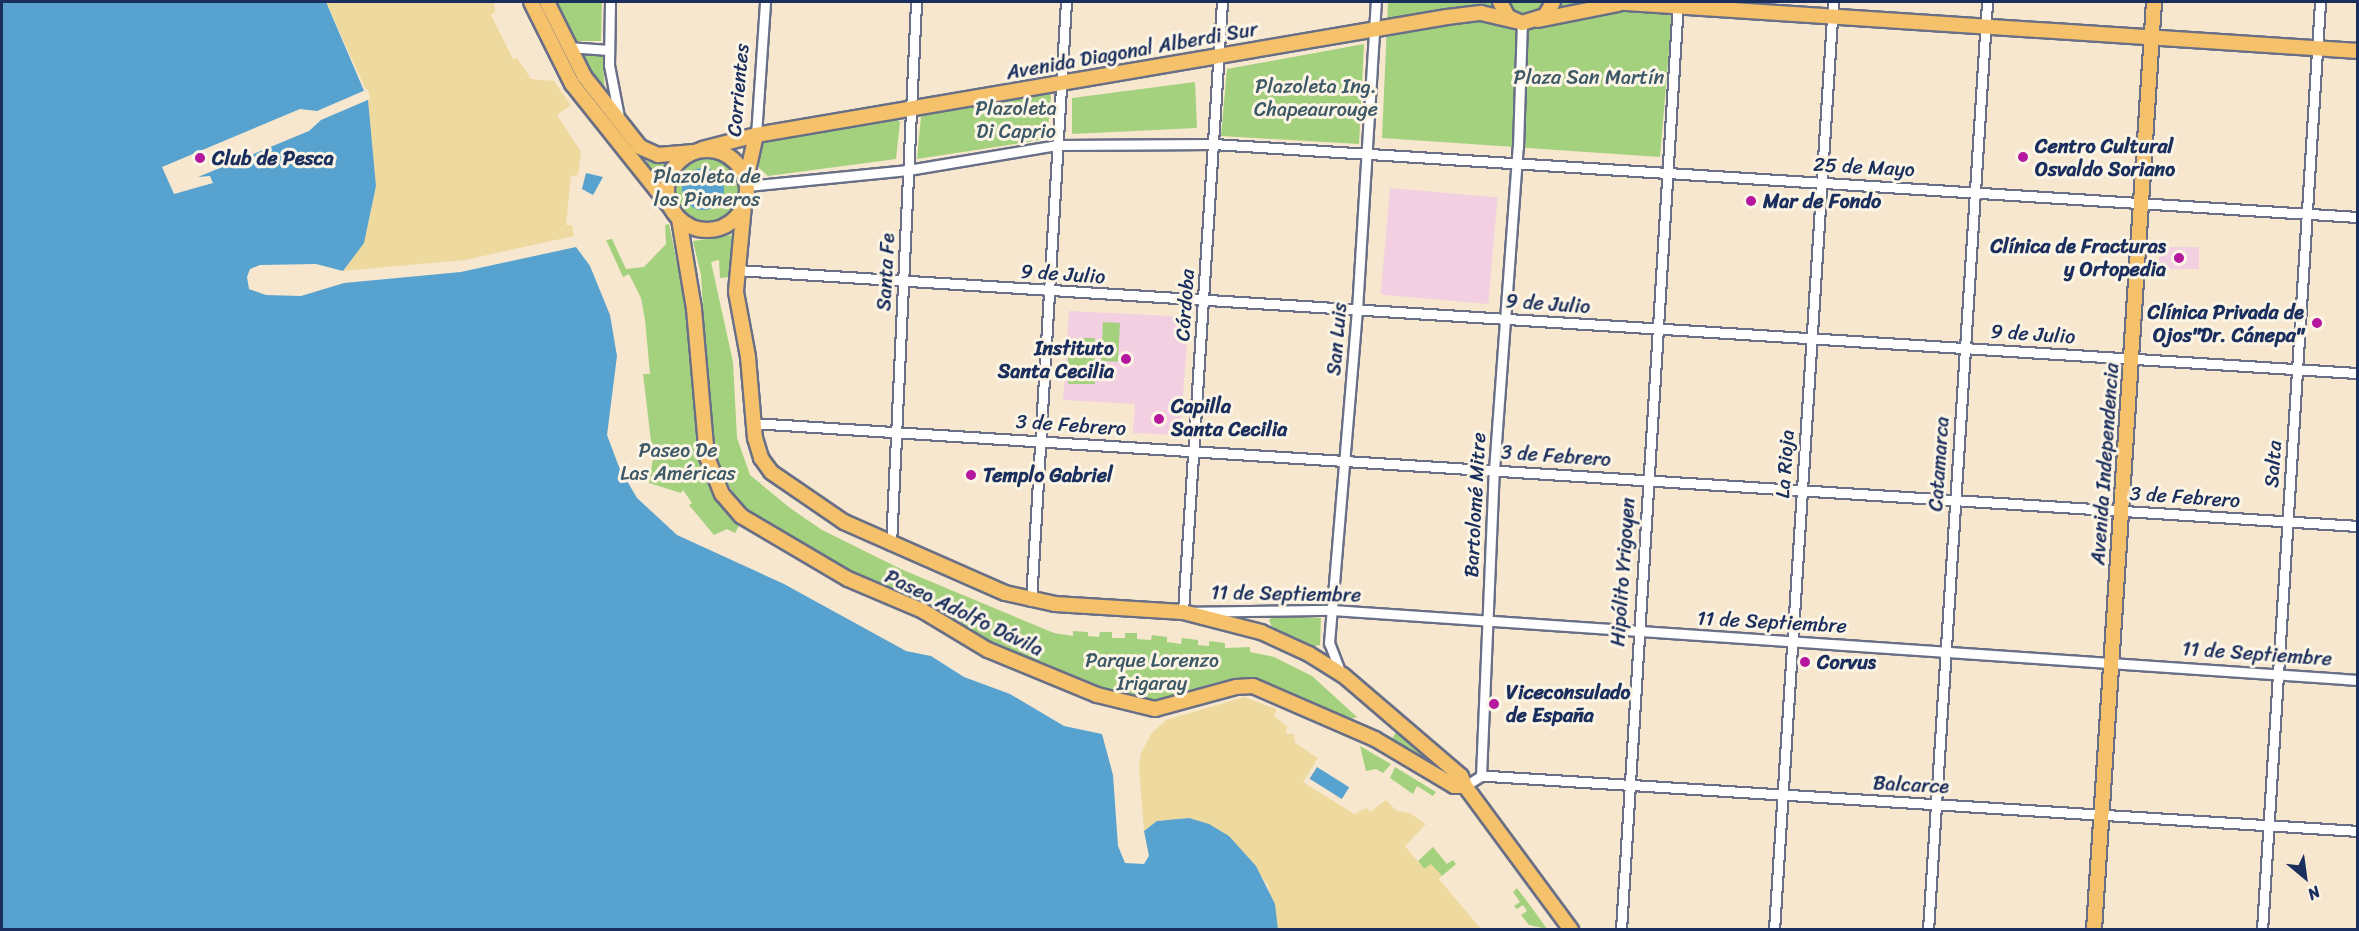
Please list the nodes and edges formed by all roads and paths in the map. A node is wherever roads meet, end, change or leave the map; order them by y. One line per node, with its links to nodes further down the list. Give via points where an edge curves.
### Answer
1 (531, 2): 47 (main road, via 572,84)
2 (547, 2): 25 (main road)
3 (610, 2): 27 (street)
4 (765, 2): 33 (street, Corrientes)
5 (916, 2): 31 (street, Santa Fe)
6 (1066, 2): 30 (street)
7 (1222, 2): 29 (street, Córdoba)
8 (1376, 2): 23 (street, San Luis)
9 (1462, 2): 18 (main road, via 1458,12)
10 (1500, 2): 21 (main road, via 1503,11)
11 (1552, 2): 20 (main road)
12 (1615, 2): 17 (main road, Avenida Diagonal Alberdi Sur); 20 (main road, Avenida Diagonal Alberdi Sur)
13 (1833, 2): 19 (street, La Rioja)
14 (1987, 2): 22 (street, Catamarca)
15 (2154, 2): 24 (main road, Avenida Independencia)
16 (2320, 2): 26 (street, Salta)
17 (1678, 5): 19 (main road, Avenida Diagonal Alberdi Sur); 40 (street, Hipólito Yrigoyen)
18 (1448, 17): 21 (main road, Avenida Diagonal Alberdi Sur, via 1481,14); 23 (main road, Avenida Diagonal Alberdi Sur)
19 (1832, 18): 22 (main road, Avenida Diagonal Alberdi Sur); 42 (street, La Rioja)
20 (1538, 21): 21 (main road, Avenida Diagonal Alberdi Sur)
21 (1519, 22): 38 (street, Bartolomé Mitre)
22 (1985, 27): 24 (main road, Avenida Diagonal Alberdi Sur); 43 (street, Catamarca)
23 (1374, 29): 29 (main road, Avenida Diagonal Alberdi Sur); 37 (street, San Luis)
24 (2151, 38): 26 (main road, Avenida Diagonal Alberdi Sur); 44 (main road, Avenida Independencia)
25 (567, 47): 27 (street); 32 (main road)
26 (2317, 48): 28 (main road, Avenida Diagonal Alberdi Sur); 46 (street, Salta)
27 (609, 50): 32 (street)
28 (2358, 51)
29 (1219, 57): 30 (main road, Avenida Diagonal Alberdi Sur); 34 (street, Córdoba)
30 (1061, 83): 31 (main road, Avenida Diagonal Alberdi Sur); 35 (street)
31 (911, 110): 33 (main road, Avenida Diagonal Alberdi Sur); 39 (street, Santa Fe)
32 (621, 125): 36 (main road, via 652,154)
33 (756, 135): 36 (main road, Avenida Diagonal Alberdi Sur); 41 (main road, Corrientes)
34 (1213, 144): 35 (street, 25 de Mayo); 37 (street, 25 de Mayo); 52 (street, Córdoba)
35 (1058, 145): 39 (street, 25 de Mayo); 51 (street)
36 (696, 151): 41 (main road, via 730,157); 47 (main road, via 678,164 671,178)
37 (1368, 154): 38 (street, 25 de Mayo); 53 (street, San Luis)
38 (1517, 164): 40 (street, 25 de Mayo); 54 (street, Bartolomé Mitre)
39 (908, 170): 41 (street, 25 de Mayo); 50 (street, Santa Fe)
40 (1667, 174): 42 (street, 25 de Mayo); 55 (street, Hipólito Yrigoyen)
41 (746, 183): 45 (main road)
42 (1821, 183): 43 (street, 25 de Mayo); 56 (street, La Rioja)
43 (1973, 192): 44 (street, 25 de Mayo); 57 (street, Catamarca)
44 (2140, 203): 46 (street, 25 de Mayo); 58 (main road, Avenida Independencia)
45 (744, 205): 47 (main road, via 731,222 716,228 697,229); 49 (main road)
46 (2305, 214): 48 (street, 25 de Mayo); 59 (street, Salta)
47 (676, 216): 86 (main road, Paseo Adolfo Dávila, via 694,309 707,457 722,494 741,516 848,579 922,610 988,650 1097,695 1155,709 1253,686)
48 (2358, 217)
49 (736, 270): 50 (street, 9 de Julio); 61 (main road)
50 (903, 282): 51 (street, 9 de Julio); 62 (street, Santa Fe)
51 (1049, 291): 52 (street, 9 de Julio); 63 (street)
52 (1203, 301): 53 (street, 9 de Julio); 64 (street, Córdoba)
53 (1357, 310): 54 (street, 9 de Julio); 65 (street, San Luis)
54 (1506, 319): 55 (street, 9 de Julio); 66 (street, Bartolomé Mitre)
55 (1657, 329): 56 (street, 9 de Julio); 67 (street, Hipólito Yrigoyen)
56 (1811, 339): 57 (street, 9 de Julio); 68 (street, La Rioja)
57 (1964, 348): 58 (street, 9 de Julio); 69 (street, Catamarca)
58 (2132, 359): 59 (street, 9 de Julio); 70 (main road, Avenida Independencia)
59 (2298, 369): 60 (street, 9 de Julio); 71 (street, Salta)
60 (2358, 373)
61 (752, 423): 62 (street, 3 de Febrero); 73 (main road, via 761,458 771,472 831,515)
62 (896, 432): 63 (street, 3 de Febrero); 73 (street, Santa Fe)
63 (1040, 442): 64 (street, 3 de Febrero); 74 (street)
64 (1194, 451): 65 (street, 3 de Febrero); 76 (street, Córdoba)
65 (1344, 461): 66 (street, 3 de Febrero); 75 (street, San Luis)
66 (1494, 470): 67 (street, 3 de Febrero); 77 (street, Bartolomé Mitre)
67 (1647, 480): 68 (street, 3 de Febrero); 78 (street, Hipólito Yrigoyen)
68 (1801, 490): 69 (street, 3 de Febrero); 79 (street, La Rioja)
69 (1954, 500): 70 (street, 3 de Febrero); 80 (street, Catamarca)
70 (2122, 511): 71 (street, 3 de Febrero); 81 (main road, Avenida Independencia)
71 (2288, 522): 72 (street, 3 de Febrero); 82 (street, Salta)
72 (2358, 526)
73 (891, 545): 74 (main road)
74 (1031, 601): 76 (main road)
75 (1332, 610): 76 (street, 11 de Septiembre); 77 (street, 11 de Septiembre); 83 (street, San Luis, via 1330,650)
76 (1183, 612): 83 (main road, via 1279,639)
77 (1487, 623): 78 (street, 11 de Septiembre); 87 (street, Bartolomé Mitre)
78 (1638, 632): 79 (street, 11 de Septiembre); 88 (street, Hipólito Yrigoyen)
79 (1792, 642): 80 (street, 11 de Septiembre); 90 (street, La Rioja)
80 (1945, 650): 81 (street, 11 de Septiembre); 91 (street, Catamarca)
81 (2112, 661): 82 (street, 11 de Septiembre); 92 (main road, Avenida Independencia)
82 (2278, 674): 84 (street, 11 de Septiembre); 93 (street, Salta)
83 (1343, 675): 85 (main road)
84 (2358, 680)
85 (1390, 715): 86 (main road, via 1389,730); 89 (main road, via 1461,776)
86 (1375, 739): 89 (main road, Paseo Adolfo Dávila, via 1454,786)
87 (1481, 776): 88 (street, Balcarce); 89 (street)
88 (1628, 785): 90 (street, Balcarce); 96 (street, Hipólito Yrigoyen)
89 (1465, 786): 95 (main road)
90 (1782, 795): 91 (street, Balcarce); 97 (street, La Rioja)
91 (1935, 804): 92 (street, Balcarce); 98 (street, Catamarca)
92 (2101, 814): 93 (street, Balcarce); 99 (main road, Avenida Independencia)
93 (2269, 825): 94 (street, Balcarce); 100 (street, Salta)
94 (2358, 831)
95 (1571, 930)
96 (1621, 930)
97 (1774, 930)
98 (1928, 930)
99 (2094, 930)
100 (2262, 930)

